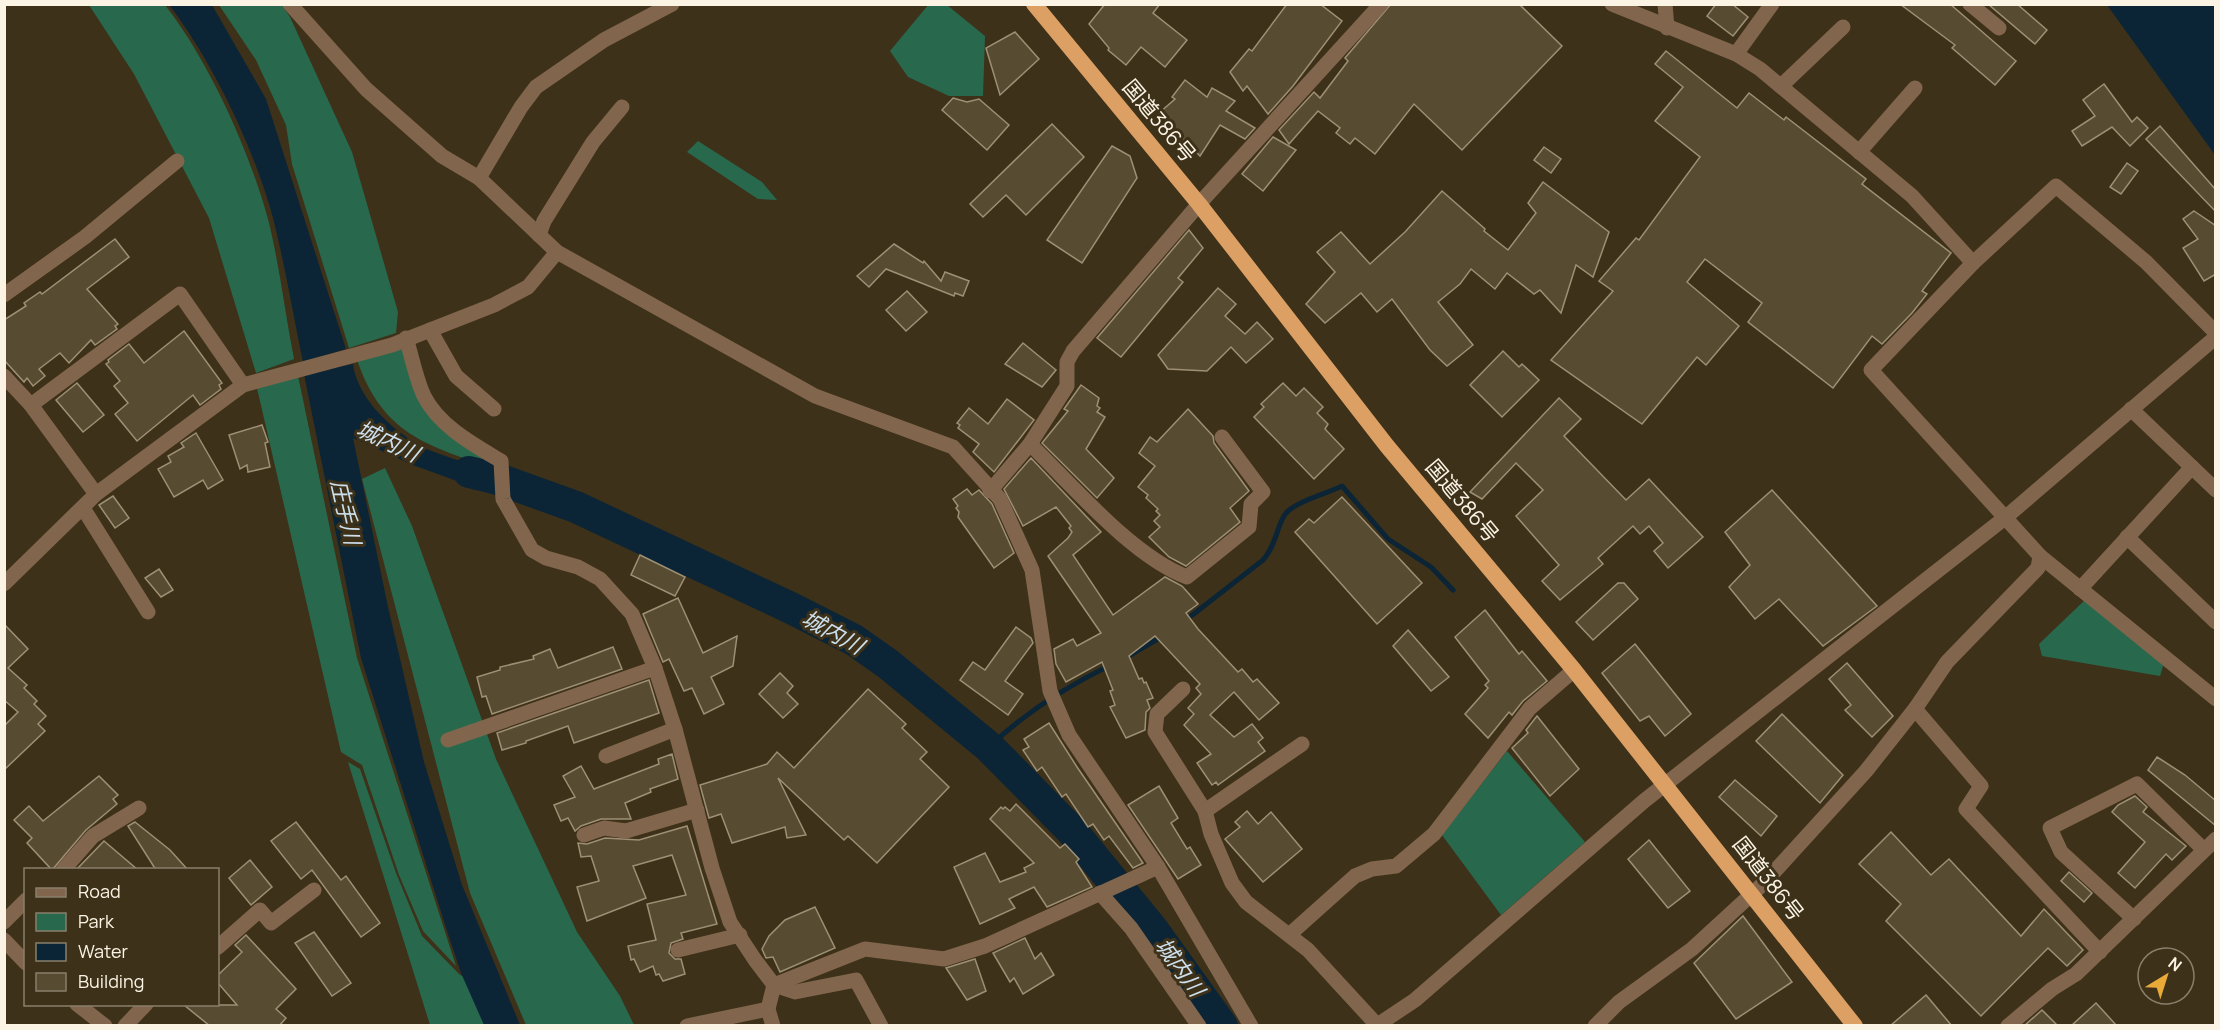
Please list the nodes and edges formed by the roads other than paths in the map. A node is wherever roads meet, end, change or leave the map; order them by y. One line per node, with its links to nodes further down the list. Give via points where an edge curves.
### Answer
1 (290, 4): 18 (street, via 366,89 442,156)
2 (672, 4): 18 (street, via 604,40 536,87)
3 (1381, 4): 19 (street)
4 (1612, 4): 10 (street)
5 (1665, 4): 10 (street)
6 (1772, 4): 12 (street)
7 (1970, 4): 11 (street)
8 (1043, 8): 19 (highway, 国道386号)
9 (1844, 27): 13 (street)
10 (1667, 28): 12 (street)
11 (1999, 28)
12 (1736, 54): 13 (street)
13 (1780, 86): 16 (street)
14 (1915, 88): 16 (street)
15 (622, 107): 20 (street, via 593,142)
16 (1859, 152): 22 (street, via 1912,196)
17 (177, 161): 23 (street, via 85,237)
18 (479, 178): 20 (street)
19 (1199, 204): 33 (street, via 1070,356 1067,386); 47 (highway, 国道386号, via 1387,446)
20 (539, 235): 21 (street)
21 (557, 252): 24 (street, via 528,287); 36 (street, via 815,396 953,447)
22 (1973, 263): 25 (street, via 2056,186 2146,262); 39 (street, via 1871,370)
23 (4, 295)
24 (430, 330): 26 (street); 30 (street, via 456,376)
25 (2216, 335): 31 (street)
26 (399, 342): 28 (street); 46 (street, via 424,396 439,417 501,461 502,499 532,550 578,567 614,592 632,614)
27 (4, 376): 29 (street)
28 (243, 384): 29 (street, via 180,294); 37 (street)
29 (31, 405): 37 (street)
30 (494, 409)
31 (2131, 409): 34 (street); 39 (street)
32 (1222, 437): 33 (street, via 1263,492 1251,504 1249,527 1187,577 1164,568 1103,516)
33 (1030, 444): 36 (street)
34 (2192, 467): 35 (street); 40 (street)
35 (2216, 490)
36 (990, 491): 61 (street, via 1000,499 1032,570 1052,697 1069,735)
37 (96, 494): 38 (street)
38 (83, 508): 42 (street); 44 (street)
39 (2006, 517): 41 (street); 55 (street)
40 (2127, 537): 43 (street); 45 (street)
41 (2040, 556): 43 (street); 50 (street, via 2038,568 1947,662)
42 (4, 584)
43 (2079, 589): 49 (street)
44 (148, 612)
45 (2216, 622)
46 (655, 668): 51 (street); 52 (street)
47 (1574, 670): 55 (highway, 国道386号); 70 (street, via 1530,708 1434,834 1396,866 1355,876)
48 (1183, 689): 58 (street, via 1157,714 1155,732)
49 (2216, 699)
50 (1915, 709): 65 (street, via 1866,771 1765,882); 74 (street, via 1982,786 1966,809)
51 (675, 729): 54 (street); 57 (street)
52 (448, 740)
53 (1302, 744): 58 (street)
54 (606, 756)
55 (1665, 786): 65 (highway, 国道386号); 80 (street, via 1415,1000)
56 (139, 808): 62 (street, via 93,836)
57 (697, 810): 59 (street, via 626,831 604,828); 69 (street, via 730,922)
58 (1205, 811): 70 (street, via 1210,834 1232,883 1245,902)
59 (584, 835)
60 (2210, 844): 67 (street); 67 (street, via 2137,784 2050,828 2061,852)
61 (1158, 867): 64 (street); 87 (street)
62 (65, 868)
63 (314, 890): 72 (street, via 272,923 260,910)
64 (1102, 892): 76 (street, via 985,946 944,959 865,949); 86 (street)
65 (1750, 893): 88 (street, via 1692,949 1619,1002); 89 (highway, 国道386号)
66 (24, 902): 68 (street)
67 (2134, 919): 74 (street)
68 (4, 922)
69 (740, 935): 73 (street); 76 (street)
70 (1289, 935): 80 (street, via 1308,950)
71 (4, 940): 75 (street)
72 (219, 946)
73 (678, 950)
74 (2100, 952): 90 (street)
75 (24, 961)
76 (774, 985): 79 (street); 85 (street, via 795,992 856,980)
77 (77, 1006): 81 (street)
78 (145, 1006): 82 (street)
79 (768, 1010): 83 (street); 84 (street)
80 (1377, 1025)
81 (105, 1026)
82 (125, 1026)
83 (687, 1026)
84 (773, 1026)
85 (880, 1026)
86 (1199, 1026)
87 (1251, 1026)
88 (1595, 1026)
89 (1855, 1026)
90 (2008, 1026)

